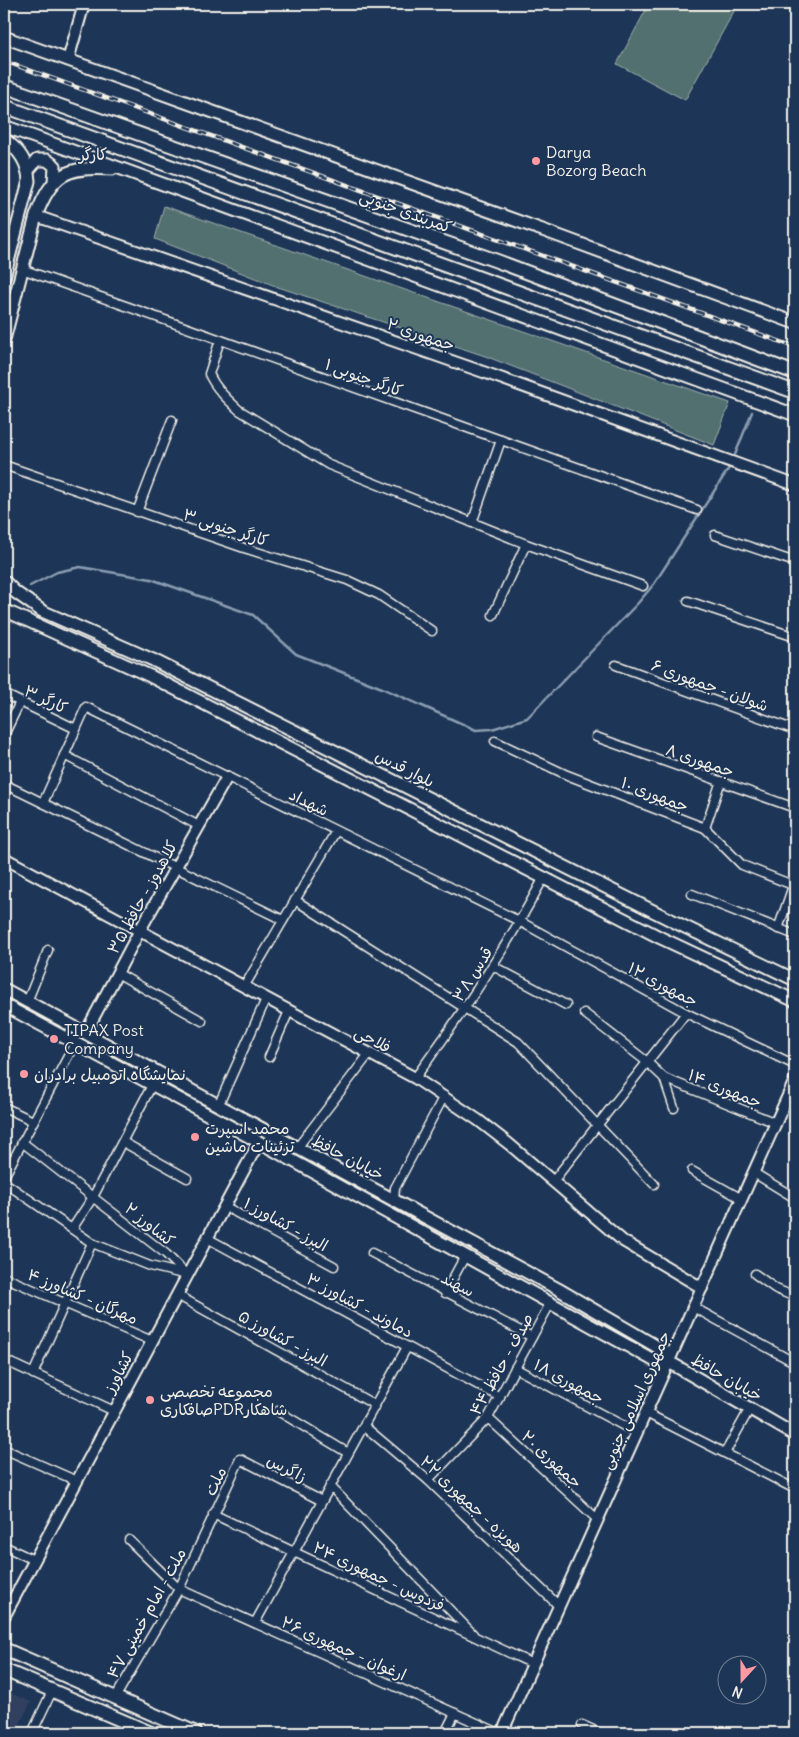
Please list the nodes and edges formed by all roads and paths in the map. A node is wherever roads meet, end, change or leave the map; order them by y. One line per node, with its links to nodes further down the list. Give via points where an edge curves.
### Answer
1 (84, 4): 3 (street)
2 (4, 38): 3 (main road)
3 (68, 60): 16 (main road)
4 (4, 86): 19 (main road, کمربندی جنوبی, via 460,248)
5 (4, 106): 20 (main road)
6 (4, 126): 9 (main road)
7 (4, 139): 8 (main road, via 22,156)
8 (28, 169): 10 (main road, via 38,160 47,160 55,166); 11 (main road, via 29,181)
9 (124, 170): 10 (main road, کارگر, via 84,167 69,171); 21 (main road)
10 (54, 182): 12 (main road, کارگر, via 43,196)
11 (21, 211): 12 (main road); 13 (main road)
12 (36, 216): 14 (main road, کارگر); 25 (street, جمهوری ۲)
13 (8, 244): 15 (main road)
14 (22, 269): 17 (main road, کارگر); 18 (street, کارگر جنوبی ۱)
15 (4, 277)
16 (795, 323)
17 (4, 340)
18 (220, 340): 23 (street, کارگر جنوبی ۱); 28 (street, via 209,374 214,384 239,410 330,465)
19 (793, 373)
20 (795, 392)
21 (795, 415)
22 (172, 420): 27 (street)
23 (501, 440): 26 (street, کارگر جنوبی ۱); 28 (street)
24 (4, 465): 27 (street, کارگر جنوبی ۳)
25 (795, 485)
26 (697, 510)
27 (137, 512): 37 (street, کارگر جنوبی ۳, via 347,580 379,596)
28 (472, 523): 30 (street)
29 (715, 535): 31 (street)
30 (526, 544): 33 (street); 36 (street)
31 (795, 562)
32 (4, 581): 53 (main road, بلوار قدس, via 42,611 153,660)
33 (643, 586)
34 (688, 600): 38 (street)
35 (4, 610): 56 (main road, via 150,676)
36 (493, 615)
37 (432, 631)
38 (795, 637)
39 (616, 665): 43 (street, شولان - جمهوری ۶)
40 (4, 694): 41 (street, کارگر ۳)
41 (20, 702): 42 (street, کارگر ۳); 44 (street)
42 (76, 729): 47 (street); 48 (street, شهداد, via 86,707)
43 (795, 730)
44 (4, 735)
45 (596, 738): 49 (street, جمهوری ۸)
46 (495, 741): 55 (street, جمهوری ۱۰, via 567,775)
47 (64, 755): 51 (street); 54 (street)
48 (227, 777): 54 (street, کلاهدوز - حافظ ۳۵); 57 (street, شهداد)
49 (720, 781): 52 (street, جمهوری ۸); 55 (street)
50 (4, 784): 51 (street)
51 (44, 802): 59 (street)
52 (795, 806)
53 (455, 812): 56 (main road); 72 (main road, بلوار قدس)
54 (199, 826): 59 (street, کلاهدوز - حافظ ۳۵)
55 (705, 828): 61 (street, جمهوری ۱۰, via 742,865)
56 (446, 829): 60 (main road)
57 (336, 831): 63 (street); 65 (street, شهداد)
58 (4, 858): 67 (street, فلاحی)
59 (176, 869): 64 (street); 67 (street, کلاهدوز - حافظ ۳۵)
60 (544, 879): 65 (street, قدس ۳۸); 76 (main road)
61 (794, 886): 66 (street)
62 (692, 894): 66 (street)
63 (294, 900): 64 (street); 80 (street)
64 (283, 920): 73 (street)
65 (521, 922): 70 (street, قدس ۳۸); 82 (street, جمهوری ۱۲)
66 (778, 929): 68 (street)
67 (140, 930): 71 (street, کلاهدوز - حافظ ۳۵); 73 (street, فلاحی)
68 (795, 935)
69 (48, 950): 77 (street)
70 (493, 966): 79 (street); 80 (street, قدس ۳۸)
71 (117, 973): 84 (street); 85 (street, کلاهدوز - حافظ ۳۵)
72 (795, 980)
73 (244, 987): 75 (street, فلاحی)
74 (4, 989): 77 (main road, خیابان حافظ)
75 (266, 999): 81 (street, فلاحی); 99 (street)
76 (795, 1001)
77 (27, 1002): 85 (main road, خیابان حافظ)
78 (4, 1005): 86 (main road, خیابان حافظ)
79 (566, 1005)
80 (466, 1009): 91 (street, قدس ۳۸); 104 (street, via 518,1042)
81 (289, 1011): 87 (street, فلاحی); 88 (street)
82 (686, 1012): 89 (street); 90 (street, جمهوری ۱۲)
83 (584, 1013): 89 (street)
84 (202, 1021)
85 (86, 1032): 95 (main road, خیابان حافظ)
86 (75, 1043): 94 (main road, خیابان حافظ); 102 (street)
87 (369, 1054): 91 (street, فلاحی); 108 (street)
88 (269, 1057)
89 (646, 1061): 92 (street); 104 (street)
90 (795, 1065)
91 (415, 1078): 97 (street, فلاحی)
92 (664, 1078): 101 (street); 103 (street, جمهوری ۱۴)
93 (795, 1080): 96 (street, جمهوری اسلامی جنوبی)
94 (152, 1085): 98 (main road, خیابان حافظ); 106 (street)
95 (188, 1087): 98 (main road); 99 (main road, خیابان حافظ)
96 (792, 1094): 103 (street, جمهوری اسلامی جنوبی)
97 (444, 1096): 114 (street, فلاحی); 121 (street, via 395,1188)
98 (181, 1100): 107 (main road, خیابان حافظ)
99 (219, 1104): 108 (main road, خیابان حافظ)
100 (4, 1107): 102 (street)
101 (674, 1108)
102 (33, 1121): 105 (street)
103 (776, 1123): 110 (street, جمهوری اسلامی جنوبی)
104 (597, 1125): 114 (street); 116 (street)
105 (22, 1142): 111 (street); 118 (street, کشاورز ۲)
106 (123, 1142): 112 (street); 118 (street)
107 (259, 1142): 117 (main road, خیابان حافظ); 122 (street, کشاورز)
108 (297, 1148): 113 (main road, خیابان حافظ)
109 (692, 1171): 120 (street)
110 (754, 1173): 119 (street); 120 (street, جمهوری اسلامی جنوبی)
111 (4, 1177)
112 (187, 1178)
113 (354, 1178): 117 (main road); 121 (main road, خیابان حافظ)
114 (554, 1180): 132 (street, فلاحی, via 623,1241)
115 (4, 1182): 123 (street)
116 (654, 1184)
117 (346, 1191): 127 (main road, خیابان حافظ)
118 (93, 1197): 123 (street); 130 (street, کشاورز ۲, via 166,1254)
119 (795, 1198)
120 (742, 1199): 132 (street, جمهوری اسلامی جنوبی)
121 (394, 1200): 144 (main road, خیابان حافظ, via 666,1352)
122 (224, 1206): 124 (street, کشاورز); 128 (street, البرز - کشاورز ۱)
123 (72, 1229): 125 (street)
124 (207, 1238): 130 (street, کشاورز); 141 (street, دماوند - کشاورز ۳)
125 (92, 1243): 130 (street, via 150,1266); 137 (street)
126 (372, 1254): 133 (street, سهند)
127 (465, 1256): 133 (street); 136 (main road, خیابان حافظ)
128 (334, 1266)
129 (755, 1274): 135 (street, via 776,1290)
130 (187, 1275): 134 (street, کشاورز)
131 (4, 1277): 137 (street, مهرگان - کشاورز ۴)
132 (702, 1288): 138 (street, جمهوری اسلامی جنوبی)
133 (445, 1292): 139 (street, سهند)
134 (177, 1295): 140 (street, کشاورز); 148 (street, البرز - کشاورز ۵)
135 (795, 1297)
136 (551, 1302): 139 (street, صدف - حافظ ۴۴); 144 (main road, خیابان حافظ, via 655,1361)
137 (65, 1303): 140 (street, مهرگان - کشاورز ۴); 146 (street)
138 (693, 1307): 143 (street); 144 (street, جمهوری اسلامی جنوبی)
139 (532, 1337): 145 (street, صدف - حافظ ۴۴)
140 (152, 1341): 150 (street, کشاورز)
141 (407, 1346): 147 (street, دماوند - کشاورز ۳); 148 (street)
142 (4, 1360): 146 (street)
143 (790, 1360)
144 (669, 1362): 149 (main road, خیابان حافظ); 152 (street, جمهوری اسلامی جنوبی)
145 (515, 1368): 147 (street, صدف - حافظ ۴۴); 155 (street, جمهوری ۱۸)
146 (33, 1374): 150 (street)
147 (500, 1397): 153 (street, صدف - حافظ ۴۴)
148 (375, 1404): 154 (street)
149 (749, 1410): 156 (main road, خیابان حافظ); 159 (street)
150 (114, 1411): 162 (street, کشاورز)
151 (278, 1412): 158 (street)
152 (646, 1413): 155 (street, جمهوری اسلامی جنوبی); 159 (street)
153 (488, 1418): 161 (street, صدف - حافظ ۴۴); 167 (street, جمهوری ۲۰)
154 (364, 1426): 158 (street); 161 (street, هویزه - جمهوری ۲۲)
155 (637, 1433): 167 (street, جمهوری اسلامی جنوبی)
156 (795, 1435)
157 (4, 1449): 162 (street)
158 (348, 1453): 163 (street)
159 (725, 1453): 164 (street)
160 (240, 1460): 165 (street, زاگرس); 166 (street, ملت)
161 (428, 1480): 173 (street, هویزه - جمهوری ۲۲)
162 (77, 1481): 171 (street, کشاورز)
163 (330, 1486): 165 (street); 176 (street)
164 (794, 1486)
165 (322, 1501): 170 (street)
166 (213, 1514): 170 (street, فردوس - جمهوری ۲۴); 172 (street, ملت - امام خمینی ۴۷)
167 (598, 1520): 173 (street, جمهوری اسلامی جنوبی)
168 (129, 1540): 172 (street)
169 (4, 1546): 171 (street)
170 (294, 1552): 175 (street); 176 (street, فردوس - جمهوری ۲۴)
171 (34, 1560): 174 (street, کشاورز)
172 (179, 1589): 175 (street, ارغوان - جمهوری ۲۶); 181 (street, ملت - امام خمینی ۴۷)
173 (559, 1606): 178 (street, جمهوری اسلامی جنوبی)
174 (4, 1617)
175 (255, 1623): 182 (street, ارغوان - جمهوری ۲۶)
176 (476, 1637): 178 (street, فردوس - جمهوری ۲۴)
177 (4, 1649): 181 (main road)
178 (533, 1664): 188 (street, جمهوری اسلامی جنوبی)
179 (4, 1670): 180 (main road)
180 (52, 1691): 184 (street); 185 (main road)
181 (115, 1698): 186 (main road)
182 (455, 1713): 187 (street); 188 (street, ارغوان - جمهوری ۲۶)
183 (582, 1725): 189 (street)
184 (32, 1733)
185 (151, 1733)
186 (196, 1733)
187 (445, 1733)
188 (500, 1733)
189 (600, 1733)

